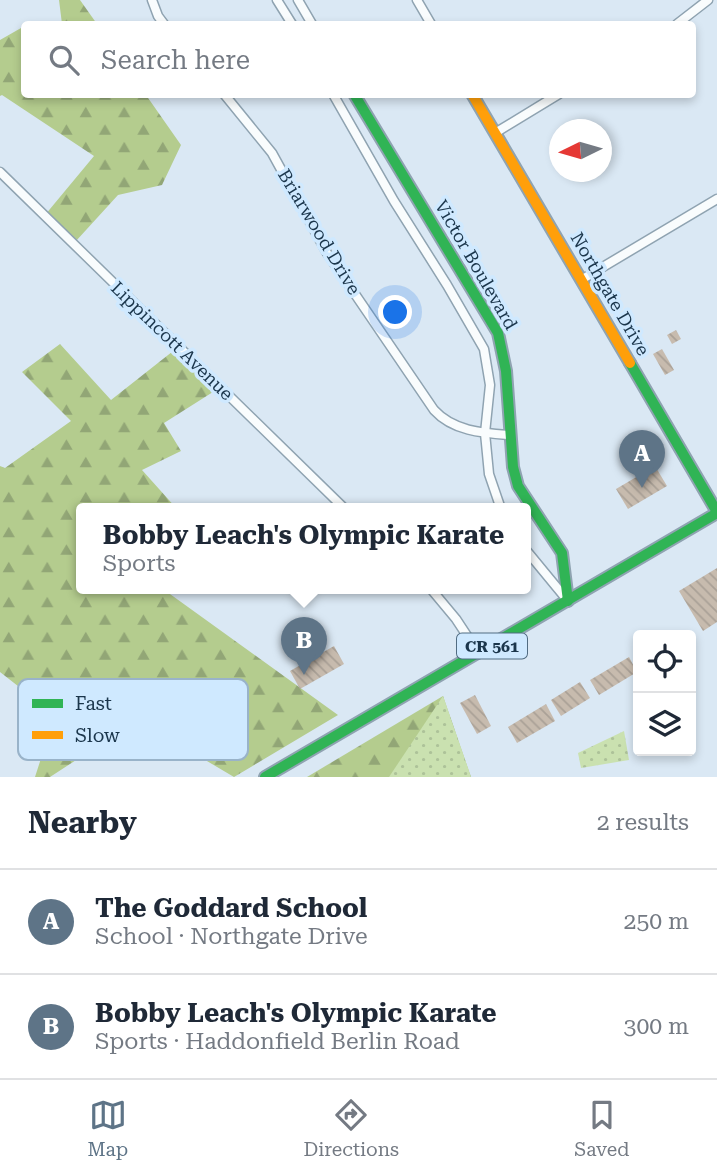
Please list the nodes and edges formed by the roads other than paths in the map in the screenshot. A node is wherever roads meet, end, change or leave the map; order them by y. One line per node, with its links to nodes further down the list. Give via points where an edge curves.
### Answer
1 (152, 0): 6 (street)
2 (277, 0): 7 (street)
3 (298, 0): 8 (street)
4 (416, 0): 9 (street)
5 (708, 0): 10 (street)
6 (162, 21)
7 (290, 21)
8 (310, 21)
9 (429, 21)
10 (681, 21)
11 (227, 98): 20 (street, Briarwood Drive, via 272,153 327,253 433,410 451,424)
12 (335, 98): 20 (street, Victor Boulevard, via 484,349 490,385)
13 (356, 98): 21 (street, Victor Boulevard, via 498,333 508,375)
14 (474, 98): 16 (street, Northgate Drive)
15 (552, 98): 16 (street)
16 (495, 133): 19 (street, Northgate Drive)
17 (0, 172): 22 (street, Lippincott Avenue)
18 (717, 199): 19 (street)
19 (582, 280): 26 (street, Northgate Drive)
20 (485, 433): 21 (street, Briarwood Drive); 23 (street, Victor Boulevard, via 489,474)
21 (509, 435): 24 (street, Victor Boulevard, via 518,486)
22 (339, 503)
23 (499, 503)
24 (529, 503)
25 (531, 506): 29 (street, Victor Boulevard, via 562,553)
26 (717, 513): 29 (street, CR 561)
27 (531, 556): 29 (street)
28 (435, 594): 30 (street)
29 (568, 601): 30 (street, CR 561)
30 (479, 654): 31 (street, CR 561)
31 (265, 777)

